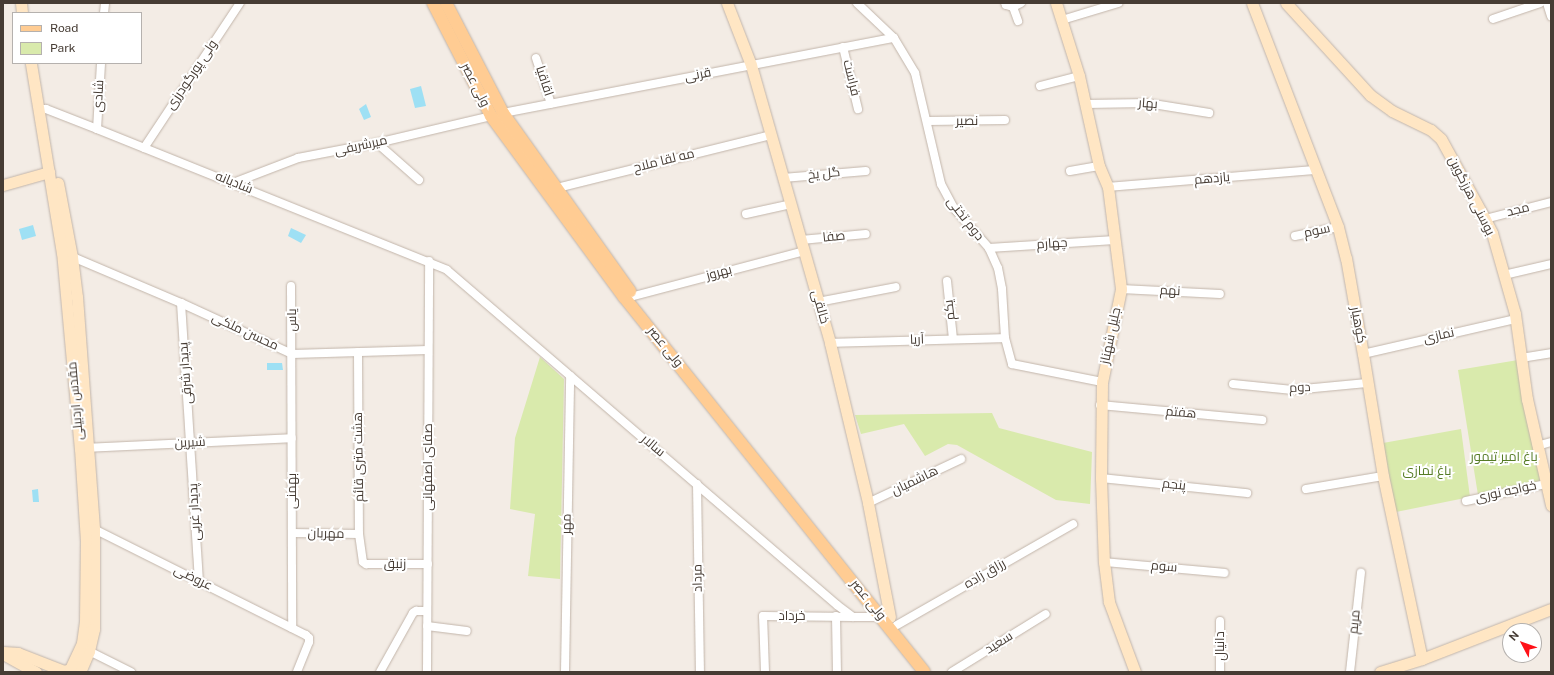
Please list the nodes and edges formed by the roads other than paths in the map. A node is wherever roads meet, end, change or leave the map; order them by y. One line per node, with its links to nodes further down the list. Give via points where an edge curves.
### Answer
1 (240, 3): 41 (street, ولی پورگودرزی)
2 (433, 3): 35 (main road, ولی عصر)
3 (446, 3): 35 (main road, ولی عصر)
4 (727, 3): 27 (street, خالقی)
5 (857, 3): 21 (street, دوم تختی)
6 (1005, 3): 15 (street)
7 (1021, 3): 15 (street)
8 (1056, 3): 18 (street, جلیل شهناز)
9 (1118, 3): 18 (street)
10 (1252, 3): 19 (street, کوهیار)
11 (1258, 3): 19 (street)
12 (1286, 3): 56 (street, بوسنی هرزگوین, via 1370,95 1392,111 1431,130 1441,139)
13 (1540, 3): 17 (street)
14 (1547, 3): 16 (street)
15 (1013, 7): 20 (street)
16 (1551, 16)
17 (1493, 19)
18 (1062, 20): 28 (street, جلیل شهناز)
19 (1258, 20): 43 (street, کوهیار)
20 (1018, 21)
21 (894, 38): 22 (street, قرنی); 37 (street, دوم تختی, via 915,73)
22 (843, 48): 27 (street, قرنی); 33 (street, فراست)
23 (536, 58): 30 (street, اقاقیا)
24 (31, 64): 32 (street, مقدس اردبیلی)
25 (38, 64): 32 (street, مقدس اردبیلی)
26 (101, 64): 38 (street, شادی)
27 (751, 65): 30 (street, قرنی); 39 (street, خالقی)
28 (1079, 76): 29 (street); 31 (street, جلیل شهناز)
29 (1040, 86)
30 (551, 104): 35 (street, قرنی)
31 (1086, 104): 34 (street, بهار, via 1147,103); 42 (street, جلیل شهناز)
32 (42, 109): 38 (street, شادیانه); 46 (street, مقدس اردبیلی)
33 (858, 109)
34 (1209, 113)
35 (497, 114): 40 (street, میرشریفی); 52 (main road, ولی عصر); 121 (main road, ولی عصر, via 624,297)
36 (1006, 120): 37 (street, نصیر)
37 (928, 121): 62 (street, دوم تختی, via 941,184 952,207)
38 (97, 129): 41 (street, شادیانه)
39 (770, 135): 47 (street, خالقی); 52 (street, مه لقا ملاح)
40 (377, 143): 48 (street); 49 (street, میرشریفی, via 298,158)
41 (144, 148): 49 (street, شادیانه)
42 (1099, 166): 45 (street); 51 (street, جلیل شهناز)
43 (1316, 170): 51 (street, یازدهم); 57 (street, کوهیار)
44 (866, 171): 47 (street, گل یخ)
45 (1070, 171)
46 (52, 172): 50 (street); 63 (street, مقدس اردبیلی)
47 (783, 178): 54 (street, خالقی)
48 (419, 180)
49 (233, 183): 64 (street, شادیانه)
50 (3, 185)
51 (1108, 187): 60 (street, جلیل شهناز)
52 (557, 188): 72 (main road, ولی عصر)
53 (1551, 202): 56 (street, مجد)
54 (790, 204): 55 (street); 61 (street, خالقی)
55 (746, 214)
56 (1485, 219): 66 (street, بوسنی هرزگوین, via 1492,233)
57 (1338, 227): 59 (street, سوم); 83 (street, کوهیار)
58 (866, 234): 61 (street, صفا)
59 (1295, 236)
60 (1115, 240): 62 (street, چهارم); 70 (street, جلیل شهناز)
61 (803, 246): 72 (street, بهروز); 73 (street, خالقی)
62 (988, 248): 76 (street, دوم تختی, via 998,268 1002,289)
63 (67, 255): 74 (street, محسن ملکی); 95 (street, مقدس اردبیلی)
64 (428, 261): 79 (street, صفای اصفهانی); 85 (street, سالار, via 447,270)
65 (1551, 264): 66 (street)
66 (1504, 275): 75 (street, بوسنی هرزگوین)
67 (947, 281): 77 (street, یکم)
68 (292, 286): 82 (street, یاس)
69 (896, 287): 73 (street)
70 (1121, 288): 71 (street, نهم); 86 (street, جلیل شهناز)
71 (1220, 294)
72 (634, 296): 121 (main road, ولی عصر)
73 (818, 302): 78 (street, خالقی)
74 (181, 303): 82 (street, محسن ملکی); 93 (street, پدیدار شرقی)
75 (1516, 319): 83 (street, نمازی); 84 (street, بوسنی هرزگوین)
76 (1005, 338): 77 (street, آریا); 86 (street, دوم تختی, via 1012,364)
77 (953, 339): 78 (street, آریا)
78 (830, 343): 104 (street, خالقی)
79 (428, 350): 80 (street, محسن ملکی); 112 (street, صفای اصفهانی)
80 (358, 352): 82 (street, محسن ملکی); 109 (street, هشت متری قائم)
81 (1551, 352): 84 (street)
82 (292, 354): 91 (street, بهمنی)
83 (1363, 354): 87 (street, کوهیار)
84 (1521, 358): 94 (street, بوسنی هرزگوین)
85 (570, 376): 99 (street, سالار); 135 (street, مهر)
86 (1102, 382): 89 (street, جلیل شهناز)
87 (1367, 383): 88 (street, دوم, via 1293,390); 97 (street, کوهیار)
88 (1233, 384)
89 (1100, 405): 90 (street, هفتم); 98 (street, جلیل شهناز)
90 (1262, 420)
91 (292, 438): 93 (street, شیرین); 108 (street, بهمنی)
92 (1551, 442): 94 (street)
93 (190, 443): 95 (street, شیرین); 115 (street, پدیدار غربی)
94 (1537, 446): 100 (street, بوسنی هرزگوین)
95 (84, 448): 107 (street, مقدس اردبیلی); 127 (street, مقدس اردبیلی, via 86,541 85,622 82,644 74,664 64,671 18,653)
96 (961, 458): 104 (street, هاشمیان)
97 (1383, 476): 101 (street); 128 (street, کوهیار)
98 (1101, 478): 102 (street, پنجم); 111 (street, جلیل شهناز)
99 (697, 484): 120 (street, سالار); 136 (street, مرداد)
100 (1546, 484): 103 (street, خواجه نوری); 105 (street, بوسنی هرزگوین)
101 (1306, 489)
102 (1247, 493)
103 (1466, 501)
104 (868, 503): 121 (street, خالقی)
105 (1551, 505)
106 (1073, 524): 121 (street, رزاق زاده)
107 (94, 529): 115 (street, عروضی); 126 (street, مقدس اردبیلی, via 95,605 94,629)
108 (292, 533): 109 (street, مهربان); 124 (street, بهمنی)
109 (359, 534): 110 (street, هشت متری قائم)
110 (363, 562): 112 (street, زنبق)
111 (1104, 562): 113 (street, سوم); 142 (street, جلیل شهناز, via 1109,602)
112 (428, 564): 117 (street, صفای اصفهانی)
113 (1224, 573)
114 (1361, 573): 144 (street, مریم)
115 (199, 581): 124 (street, عروضی)
116 (1551, 609): 128 (street)
117 (427, 611): 123 (street, صفای اصفهانی); 133 (street, via 413,613)
118 (1046, 614): 141 (street, سعید)
119 (836, 616): 120 (street, خرداد); 137 (street, خرداد, via 763,616); 138 (street)
120 (853, 617): 121 (street)
121 (890, 619): 139 (main road, ولی عصر); 140 (main road, ولی عصر)
122 (1220, 621): 143 (street, دانیال)
123 (427, 626): 125 (street); 134 (street, صفای اصفهانی)
124 (292, 628): 132 (street, عروضی, via 309,638)
125 (467, 631)
126 (89, 651): 130 (street, مقدس اردبیلی); 131 (street)
127 (3, 653): 129 (street)
128 (1422, 659): 145 (street)
129 (36, 672)
130 (80, 672)
131 (131, 672)
132 (297, 672)
133 (380, 672)
134 (427, 672)
135 (565, 672)
136 (700, 672)
137 (765, 672)
138 (837, 672)
139 (924, 672)
140 (934, 672)
141 (952, 672)
142 (1135, 672)
143 (1220, 672)
144 (1350, 672)
145 (1380, 672)

